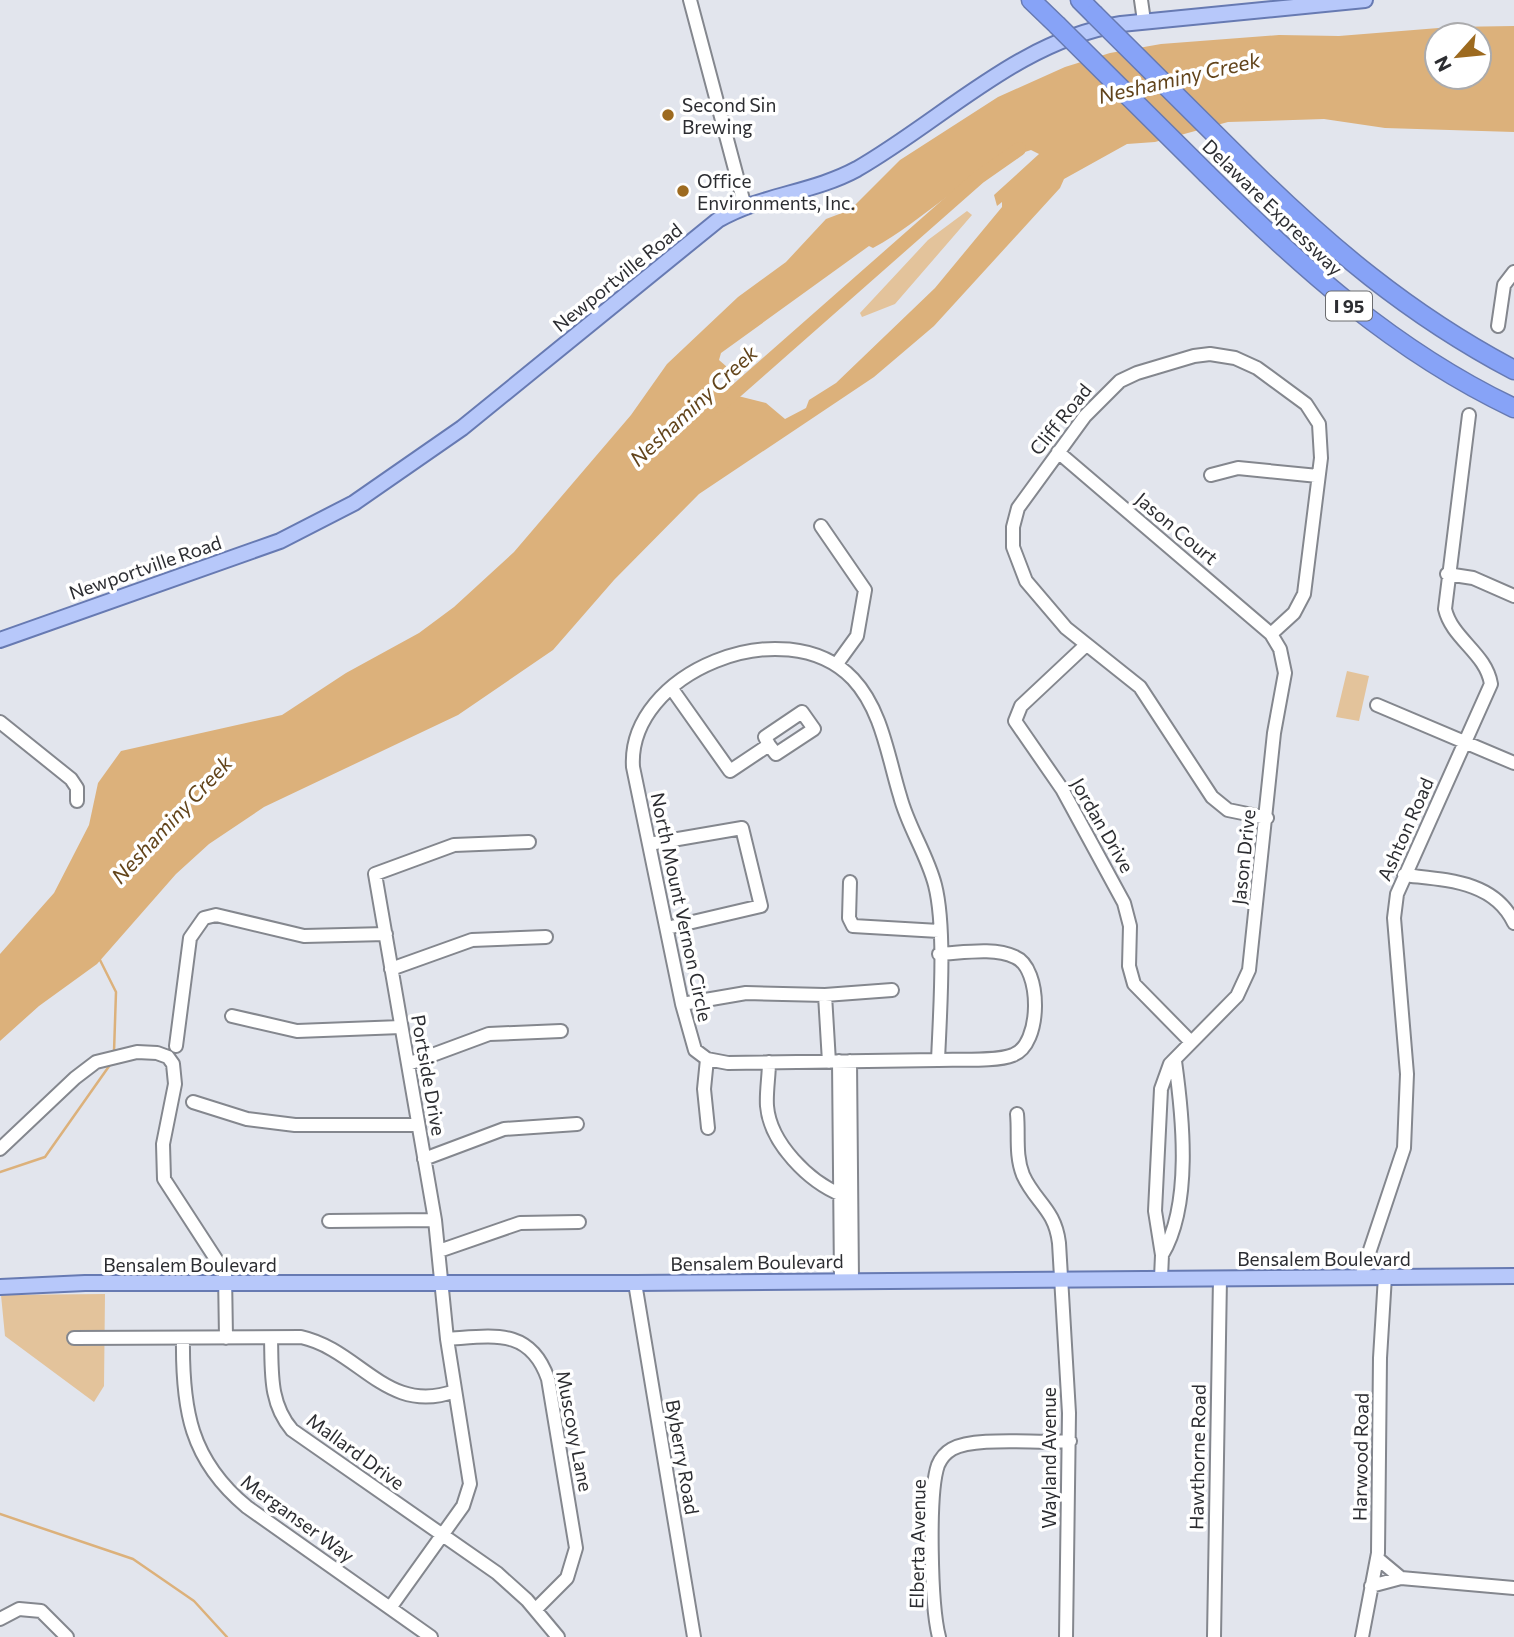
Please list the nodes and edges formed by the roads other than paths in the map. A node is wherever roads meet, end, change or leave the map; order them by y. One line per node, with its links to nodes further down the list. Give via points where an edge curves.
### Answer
1 (690, 0): 7 (street)
2 (1031, 0): 11 (highway, Delaware Expressway / I 95, bridge, via 1293,258 1359,314 1431,363)
3 (1080, 0): 10 (highway, Delaware Expressway / I 95, bridge, via 1316,233 1380,286 1449,334)
4 (1141, 0): 6 (street)
5 (1365, 0): 6 (main road, Newportville Road)
6 (1144, 22): 7 (main road, Newportville Road, via 1089,31 1043,48 845,176)
7 (745, 208): 20 (main road, Newportville Road, via 695,237 430,453 342,510 280,541)
8 (1514, 272): 9 (street, via 1504,285)
9 (1498, 326)
10 (1514, 370)
11 (1514, 408)
12 (1469, 415): 17 (street, Ashton Road)
13 (1058, 452): 15 (street, Cliff Road, via 1099,399 1128,377 1194,356 1222,355 1257,368 1312,410 1322,438); 19 (street, Jason Court); 21 (street, Cliff Road, via 1018,508 1013,547 1026,580 1060,622)
14 (1211, 475): 15 (street, via 1238,468)
15 (1318, 476): 19 (street, Cliff Road, via 1302,600)
16 (821, 526): 22 (street, via 865,590 857,636)
17 (1447, 574): 18 (street, via 1473,578); 26 (street, Ashton Road, via 1446,614 1484,664 1491,684)
18 (1514, 596)
19 (1271, 634): 30 (street, Jason Drive, via 1285,673)
20 (0, 640)
21 (1087, 645): 30 (street, Cliff Road, via 1140,687 1219,804); 48 (street, Jordan Drive, via 1021,706 1017,725 1062,789 1124,902 1134,984)
22 (836, 665): 23 (street, North Mount Vernon Circle, via 807,652 774,647 731,655); 37 (street, via 855,681 873,707 902,807 930,867)
23 (672, 689): 27 (street, via 730,771); 32 (street, North Mount Vernon Circle, via 644,716 634,741 633,767)
24 (1377, 705): 26 (street)
25 (0, 722): 29 (street, via 71,779 78,790)
26 (1466, 742): 28 (street); 33 (street, Ashton Road)
27 (764, 748)
28 (1514, 763)
29 (77, 801)
30 (1266, 818): 48 (street, Jason Drive, via 1249,970 1237,996)
31 (529, 842): 38 (street, Portside Drive, via 454,845 375,874)
32 (649, 844): 36 (street, North Mount Vernon Circle); 36 (street, via 742,828 761,906)
33 (1404, 875): 35 (street, via 1482,890 1499,902); 69 (street, Ashton Road, via 1394,910 1407,1088 1404,1148)
34 (850, 882): 37 (street, via 853,926)
35 (1514, 923)
36 (667, 928): 44 (street, North Mount Vernon Circle)
37 (939, 931): 40 (street)
38 (386, 934): 41 (street, Portside Drive); 49 (street, via 304,936 216,915 204,918 190,938)
39 (546, 937): 41 (street, via 472,940)
40 (939, 954): 51 (street); 51 (street, via 1003,953 1021,960 1031,975 1033,1021 1030,1040 1012,1056)
41 (391, 969): 46 (street, Portside Drive)
42 (892, 990): 43 (street)
43 (825, 995): 44 (street, via 746,993); 52 (street)
44 (682, 1004): 50 (street, North Mount Vernon Circle, via 692,1045)
45 (232, 1016): 46 (street, via 297,1031)
46 (401, 1027): 55 (street, Portside Drive)
47 (561, 1031): 55 (street, via 489,1034)
48 (1190, 1041): 53 (street, Jason Drive)
49 (176, 1046)
50 (707, 1059): 54 (street); 60 (street)
51 (938, 1060): 52 (street)
52 (840, 1061): 54 (street); 63 (street); 75 (street)
53 (1175, 1061): 68 (street, Jason Drive, via 1183,1124 1181,1204); 68 (street, Jason Drive, via 1167,1070 1159,1100 1155,1211)
54 (769, 1062): 63 (street, via 771,1122 788,1152 810,1175 823,1188)
55 (408, 1064): 59 (street, Portside Drive)
56 (193, 1102): 59 (street, via 247,1119 295,1125)
57 (1017, 1114): 72 (street, Wayland Avenue, via 1020,1164 1055,1220)
58 (578, 1124): 62 (street, via 504,1129)
59 (418, 1125): 62 (street, Portside Drive)
60 (708, 1128)
61 (0, 1149): 78 (street, via 75,1078 113,1057 157,1053 168,1057 175,1084 162,1162 164,1179 225,1273)
62 (424, 1159): 64 (street, Portside Drive)
63 (842, 1195): 75 (street)
64 (435, 1220): 65 (street); 67 (street, Portside Drive)
65 (329, 1221)
66 (579, 1222): 67 (street, via 520,1223)
67 (439, 1251): 76 (street, Portside Drive)
68 (1162, 1255): 73 (street, Jason Drive)
69 (1361, 1276): 70 (main road, Bensalem Boulevard); 74 (main road, Bensalem Boulevard)
70 (1385, 1276): 71 (main road, Bensalem Boulevard); 88 (street, Harwood Road)
71 (1514, 1276)
72 (1061, 1278): 73 (main road, Bensalem Boulevard); 75 (main road, Bensalem Boulevard); 86 (street, Wayland Avenue)
73 (1161, 1278): 74 (main road, Bensalem Boulevard)
74 (1220, 1278): 101 (street, Hawthorne Road)
75 (847, 1280): 77 (main road, Bensalem Boulevard)
76 (443, 1283): 77 (main road, Bensalem Boulevard); 78 (main road, Bensalem Boulevard); 84 (street)
77 (635, 1283): 98 (street, Byberry Road)
78 (226, 1284): 79 (main road, Bensalem Boulevard); 82 (street)
79 (0, 1287)
80 (74, 1338): 81 (street)
81 (183, 1338): 82 (street); 92 (street, Merganser Way, via 187,1415 213,1474 247,1507)
82 (226, 1338): 83 (street)
83 (271, 1338): 85 (street, via 300,1337 327,1345 404,1395 425,1398); 87 (street, Mallard Drive, via 274,1395 292,1430)
84 (447, 1339): 85 (street); 93 (street, Muscovy Lane, via 514,1339 536,1354 548,1379 576,1548 567,1578)
85 (455, 1391): 87 (street, via 470,1484 463,1506)
86 (1070, 1441): 99 (street, Elberta Avenue, via 967,1444 942,1457 934,1510 934,1605); 100 (street, Wayland Avenue)
87 (443, 1535): 92 (street); 93 (street, Mallard Drive, via 497,1573)
88 (1377, 1558): 89 (street); 90 (street, Harwood Road)
89 (1401, 1578): 90 (street); 91 (street)
90 (1371, 1586): 102 (street, Harwood Road)
91 (1514, 1588)
92 (390, 1608): 96 (street, Merganser Way)
93 (536, 1609): 97 (street, Mallard Drive)
94 (0, 1619): 95 (street, via 19,1609 41,1611)
95 (67, 1637)
96 (431, 1637)
97 (558, 1637)
98 (694, 1637)
99 (939, 1637)
100 (1066, 1637)
101 (1213, 1637)
102 (1362, 1637)

